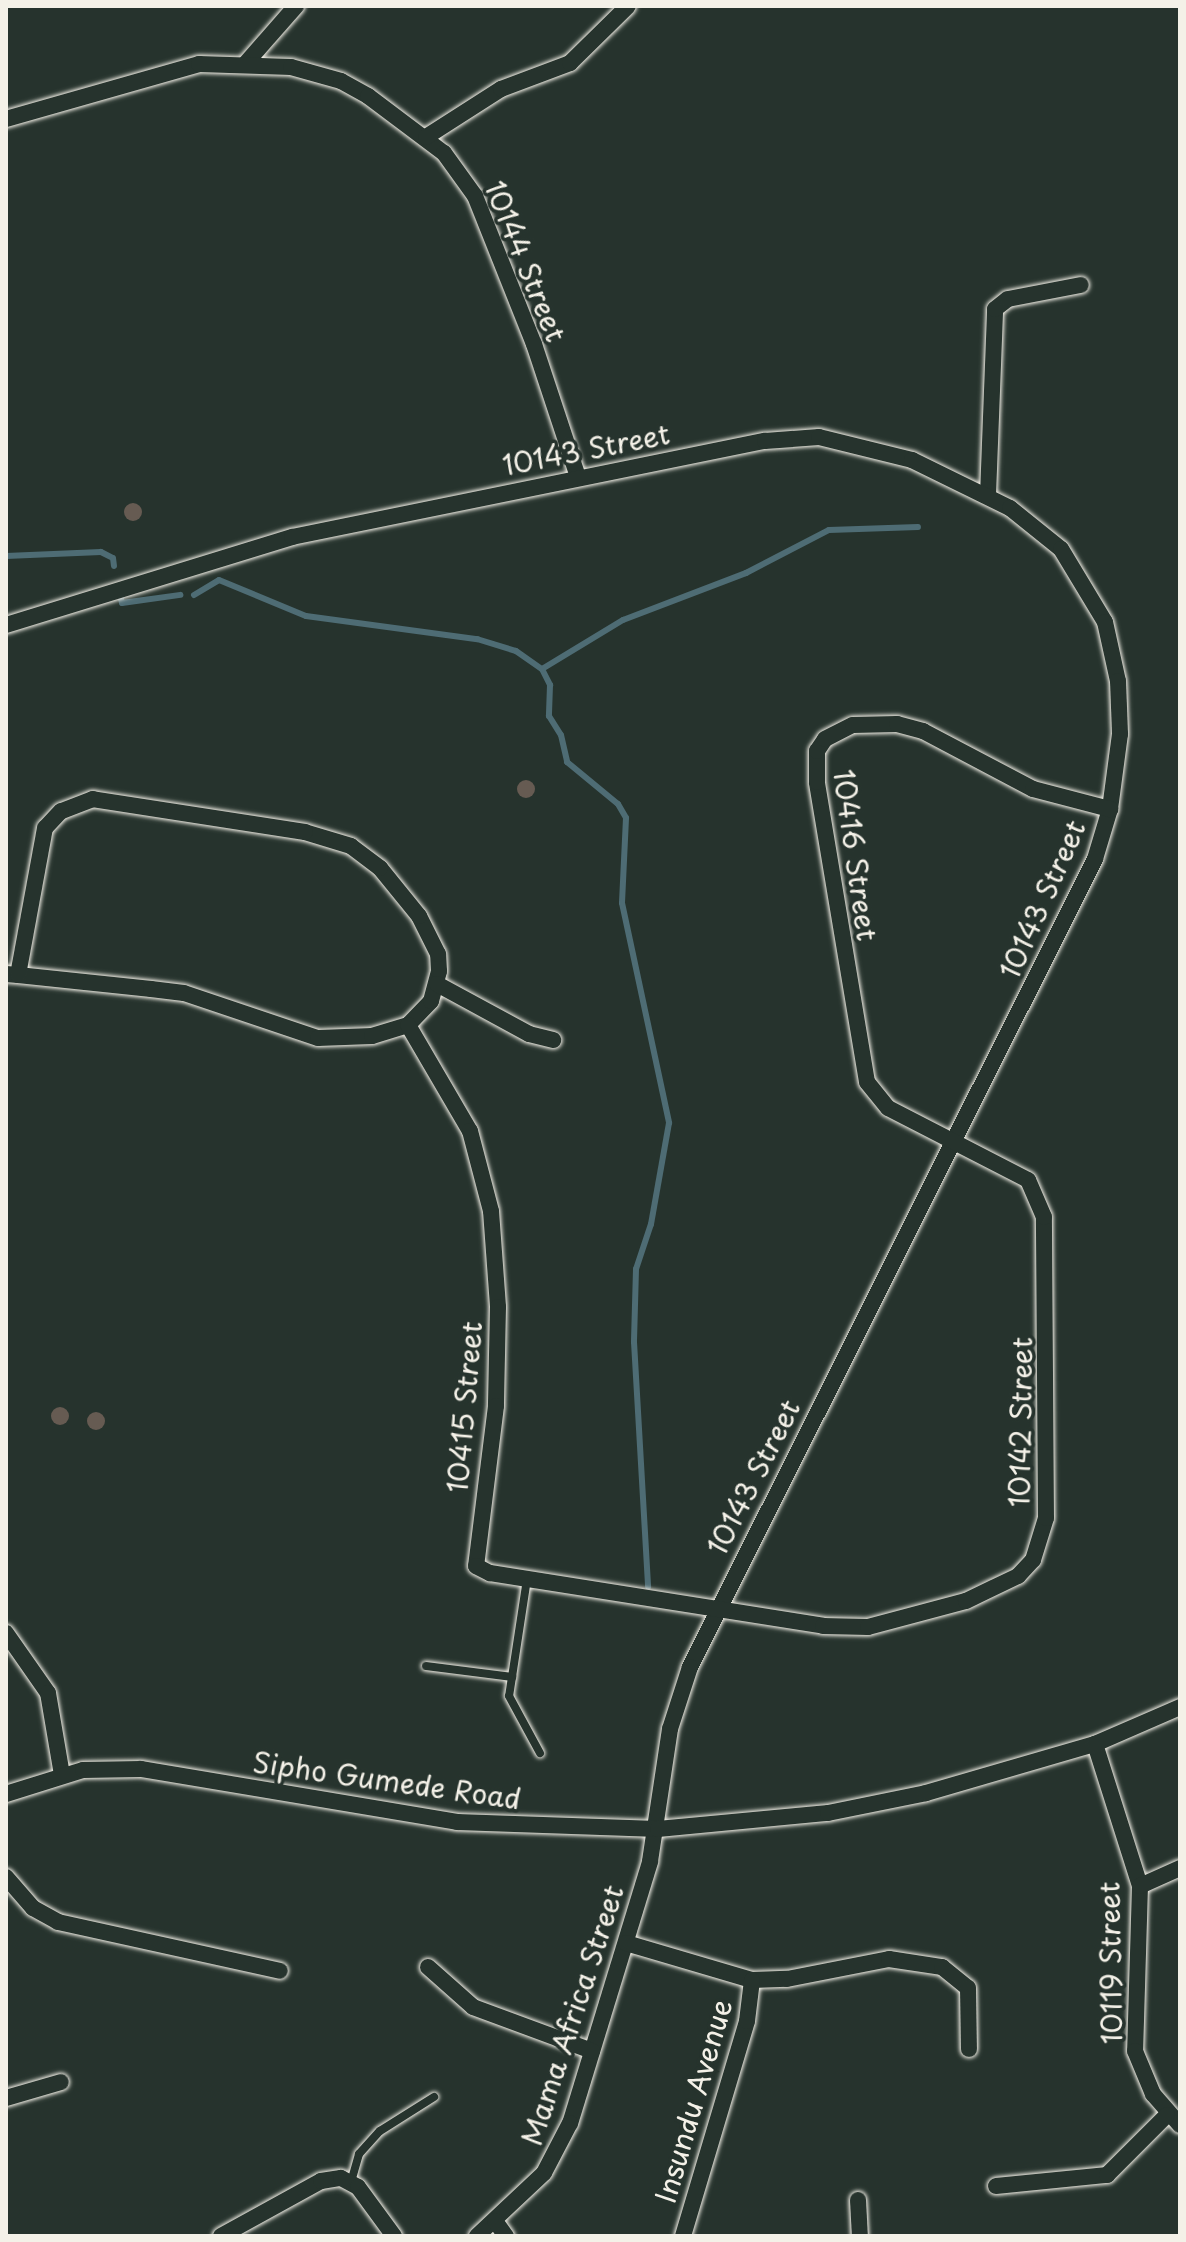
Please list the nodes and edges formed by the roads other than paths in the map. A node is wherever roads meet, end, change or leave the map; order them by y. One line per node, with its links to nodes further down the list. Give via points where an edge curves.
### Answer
1 (296, 6): 3 (street)
2 (628, 6): 5 (street, via 570,63 501,89)
3 (246, 63): 4 (street, 10144 Street, via 171,69); 5 (street, 10144 Street, via 291,67 341,81)
4 (6, 119)
5 (426, 137): 7 (street, 10144 Street, via 463,177 488,219)
6 (1081, 285): 8 (street, via 1008,299 995,309)
7 (578, 477): 8 (street, 10143 Street, via 765,441 819,437 880,448); 9 (street, 10143 Street, via 279,540)
8 (988, 495): 10 (street, 10143 Street, via 1061,549 1105,622 1121,708)
9 (6, 625)
10 (1110, 809): 15 (street, 10143 Street, via 1081,889); 15 (street, 10416 Street, via 1041,792 923,731 897,724 853,725 825,739 817,751 817,782 867,1082 888,1108)
11 (12, 975): 12 (street, via 45,828 77,803 108,800 305,832 351,846 380,868 419,916 438,954); 13 (street, via 197,995 318,1038 372,1036)
12 (437, 984): 13 (street, via 431,1001); 14 (street, via 529,1034)
13 (408, 1025): 16 (street, 10415 Street, via 470,1131 491,1211 498,1307 496,1406 474,1559 480,1570)
14 (553, 1040)
15 (953, 1143): 17 (street, 10143 Street); 17 (street, 10142 Street, via 1028,1180 1044,1217 1048,1494 1033,1560 1018,1576 966,1601 868,1627 823,1626)
16 (527, 1579): 17 (street, 10415 Street); 20 (lane)
17 (717, 1607): 26 (street, 10143 Street, via 670,1729)
18 (6, 1633): 24 (street, via 48,1693)
19 (426, 1666): 20 (lane)
20 (512, 1677): 23 (lane, via 510,1699)
21 (1180, 1707): 22 (street, Sipho Gumede Road)
22 (1095, 1744): 26 (street, Sipho Gumede Road, via 1020,1769 828,1813); 29 (street, 10119 Street)
23 (540, 1753)
24 (62, 1775): 25 (street, Sipho Gumede Road); 26 (street, Sipho Gumede Road, via 141,1769 457,1822)
25 (6, 1794)
26 (658, 1829): 30 (street, Mama Africa Street)
27 (1180, 1868): 29 (street)
28 (6, 1877): 32 (street, via 33,1908 58,1922)
29 (1140, 1886): 39 (street, 10119 Street, via 1133,2030 1141,2071)
30 (626, 1943): 33 (street); 35 (street, Mama Africa Street)
31 (428, 1967): 35 (street, via 473,2007)
32 (280, 1971)
33 (752, 1980): 34 (street, via 787,1979 889,1959 942,1967 968,1988); 48 (street, Insundu Avenue, via 747,2021)
34 (969, 2049)
35 (592, 2051): 43 (street, Mama Africa Street, via 551,2163)
36 (61, 2082): 38 (street)
37 (434, 2097): 40 (lane, via 380,2131 359,2154)
38 (6, 2098)
39 (1174, 2120): 41 (street, via 1107,2175)
40 (351, 2182): 44 (street, via 321,2181); 45 (street)
41 (996, 2186)
42 (858, 2200): 49 (street)
43 (495, 2221): 46 (street, Mama Africa Street); 47 (street)
44 (221, 2236)
45 (394, 2236)
46 (477, 2236)
47 (506, 2236)
48 (683, 2236)
49 (860, 2236)

